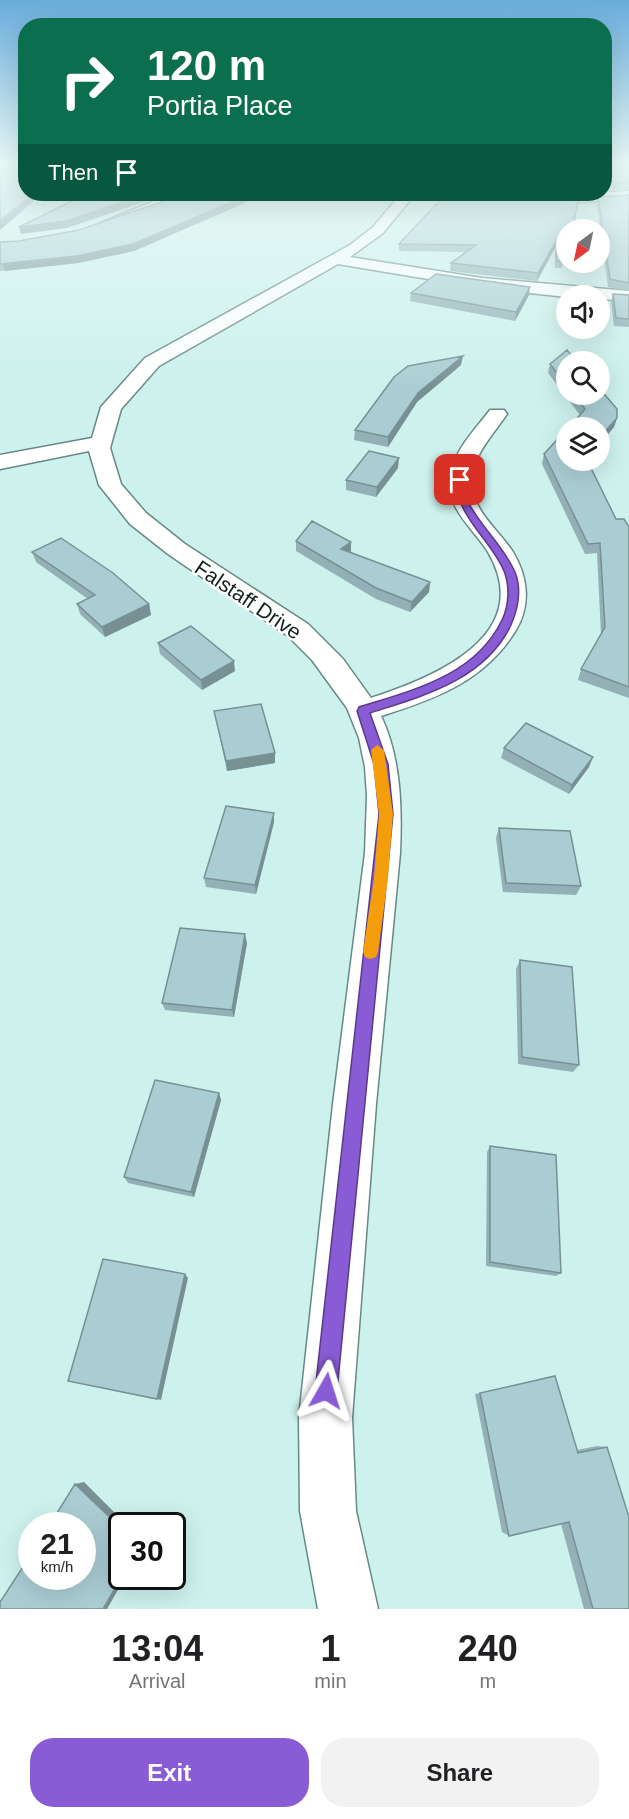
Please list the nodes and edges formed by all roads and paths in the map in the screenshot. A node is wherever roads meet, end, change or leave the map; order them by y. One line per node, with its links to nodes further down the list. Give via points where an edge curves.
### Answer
1 (365, 239): 2 (street, Falstaff Drive)
2 (337, 258): 3 (street, via 466,282); 5 (street, Falstaff Drive, via 152,362 133,377 107,410 99,426)
3 (629, 296)
4 (497, 414): 7 (street, via 465,457 460,480 461,494 475,521 500,551 510,574 511,613 501,635 473,665 416,694)
5 (97, 443): 6 (street); 7 (street, Falstaff Drive, via 109,485 142,526 299,631 346,683)
6 (0, 462)
7 (363, 711): 8 (street, Falstaff Drive, via 381,764 386,814 326,1391 326,1481 335,1555)
8 (348, 1609)

